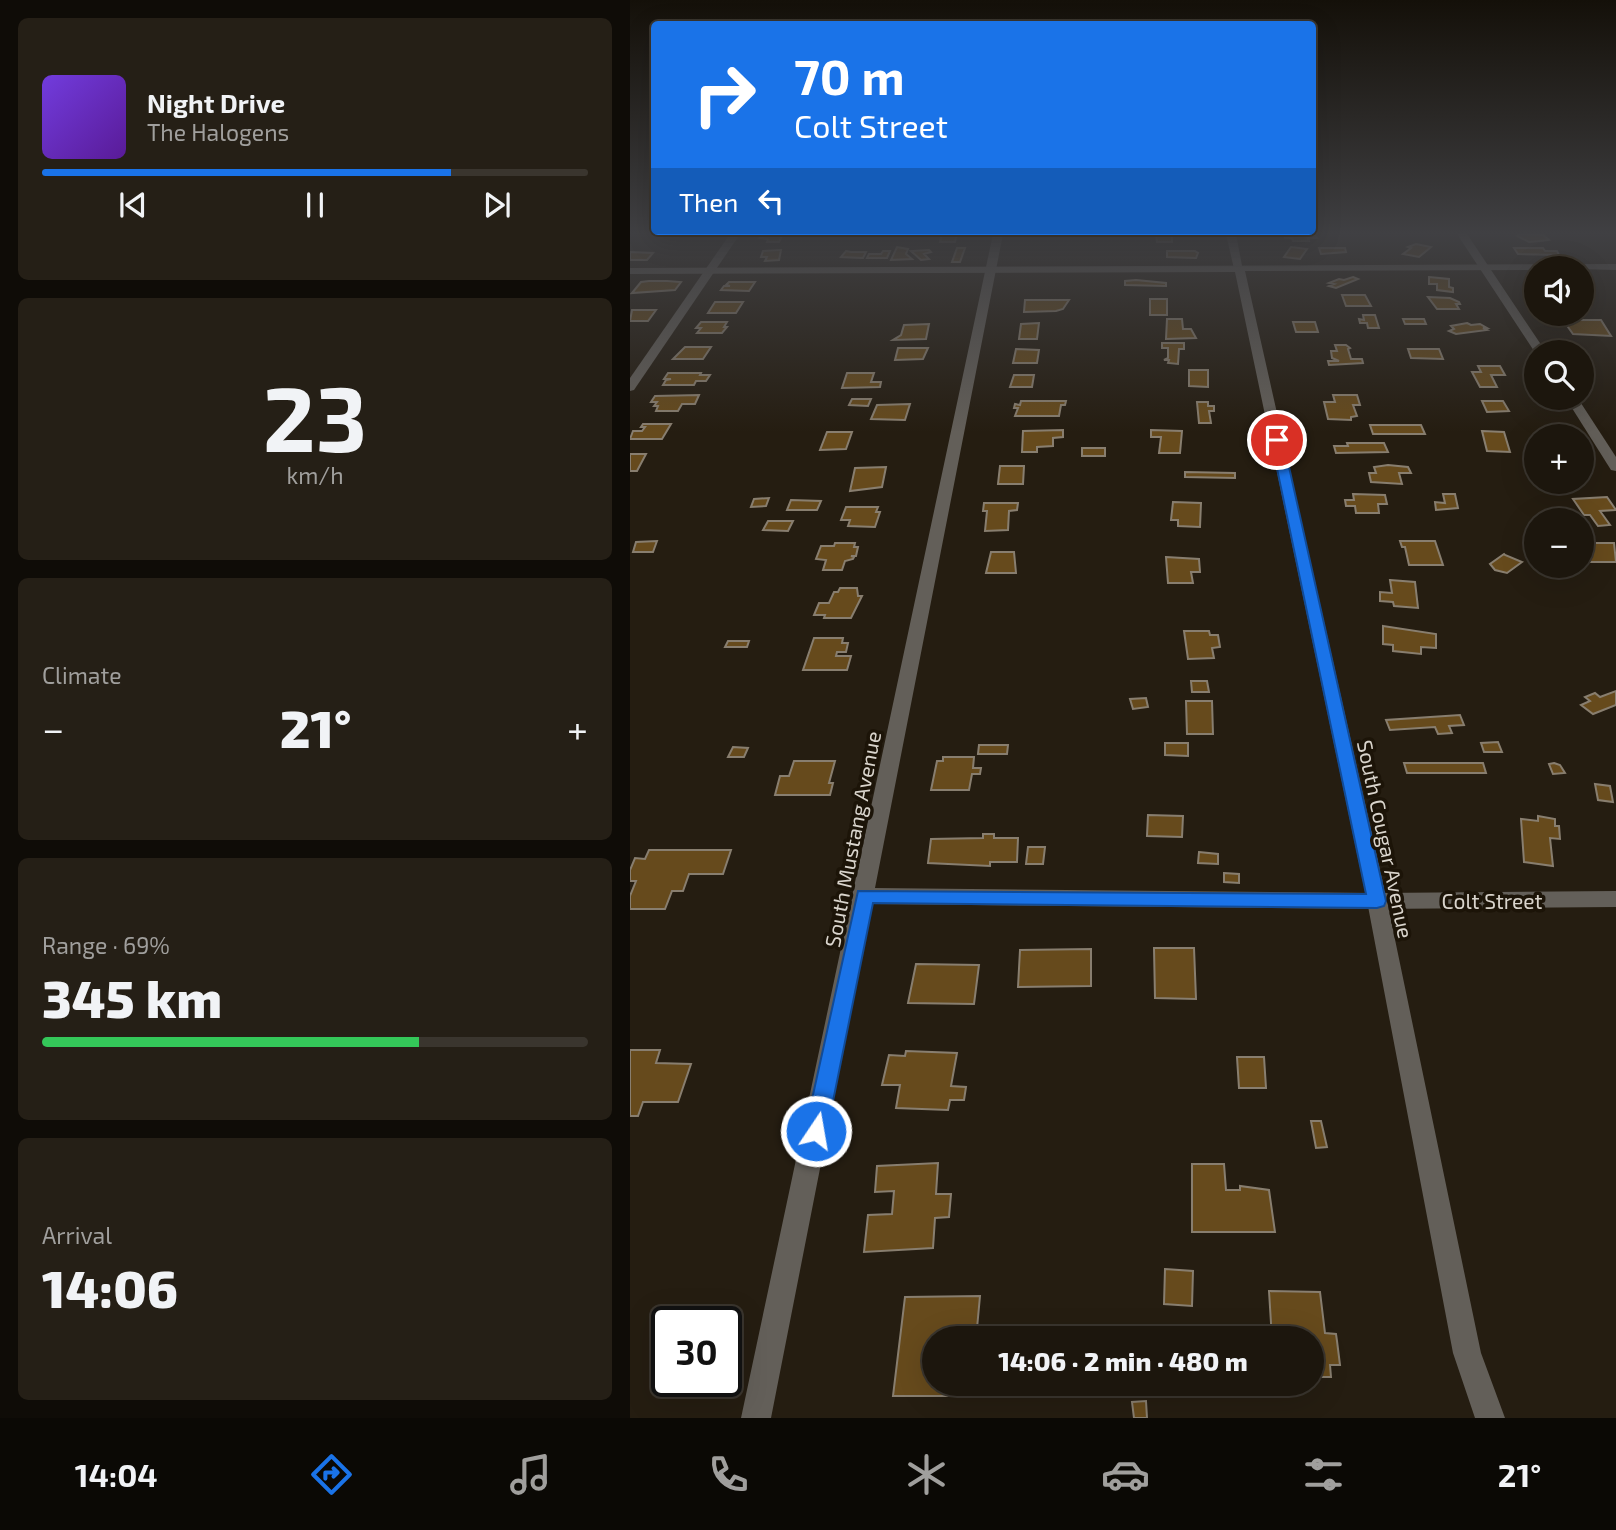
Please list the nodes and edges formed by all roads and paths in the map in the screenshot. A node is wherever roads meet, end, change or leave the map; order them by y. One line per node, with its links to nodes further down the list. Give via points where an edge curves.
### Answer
1 (689, 300): 6 (street)
2 (984, 300): 9 (street, South Mustang Avenue)
3 (1246, 300): 11 (street, South Cougar Avenue)
4 (1504, 300): 5 (street)
5 (1532, 340)
6 (630, 387)
7 (1579, 410): 8 (street)
8 (1616, 467)
9 (864, 896): 11 (street, Colt Street); 12 (street, South Mustang Avenue)
10 (1616, 899): 11 (street, Colt Street)
11 (1377, 901): 13 (street, South Cougar Avenue, via 1466,1353)
12 (756, 1418)
13 (1490, 1418)

